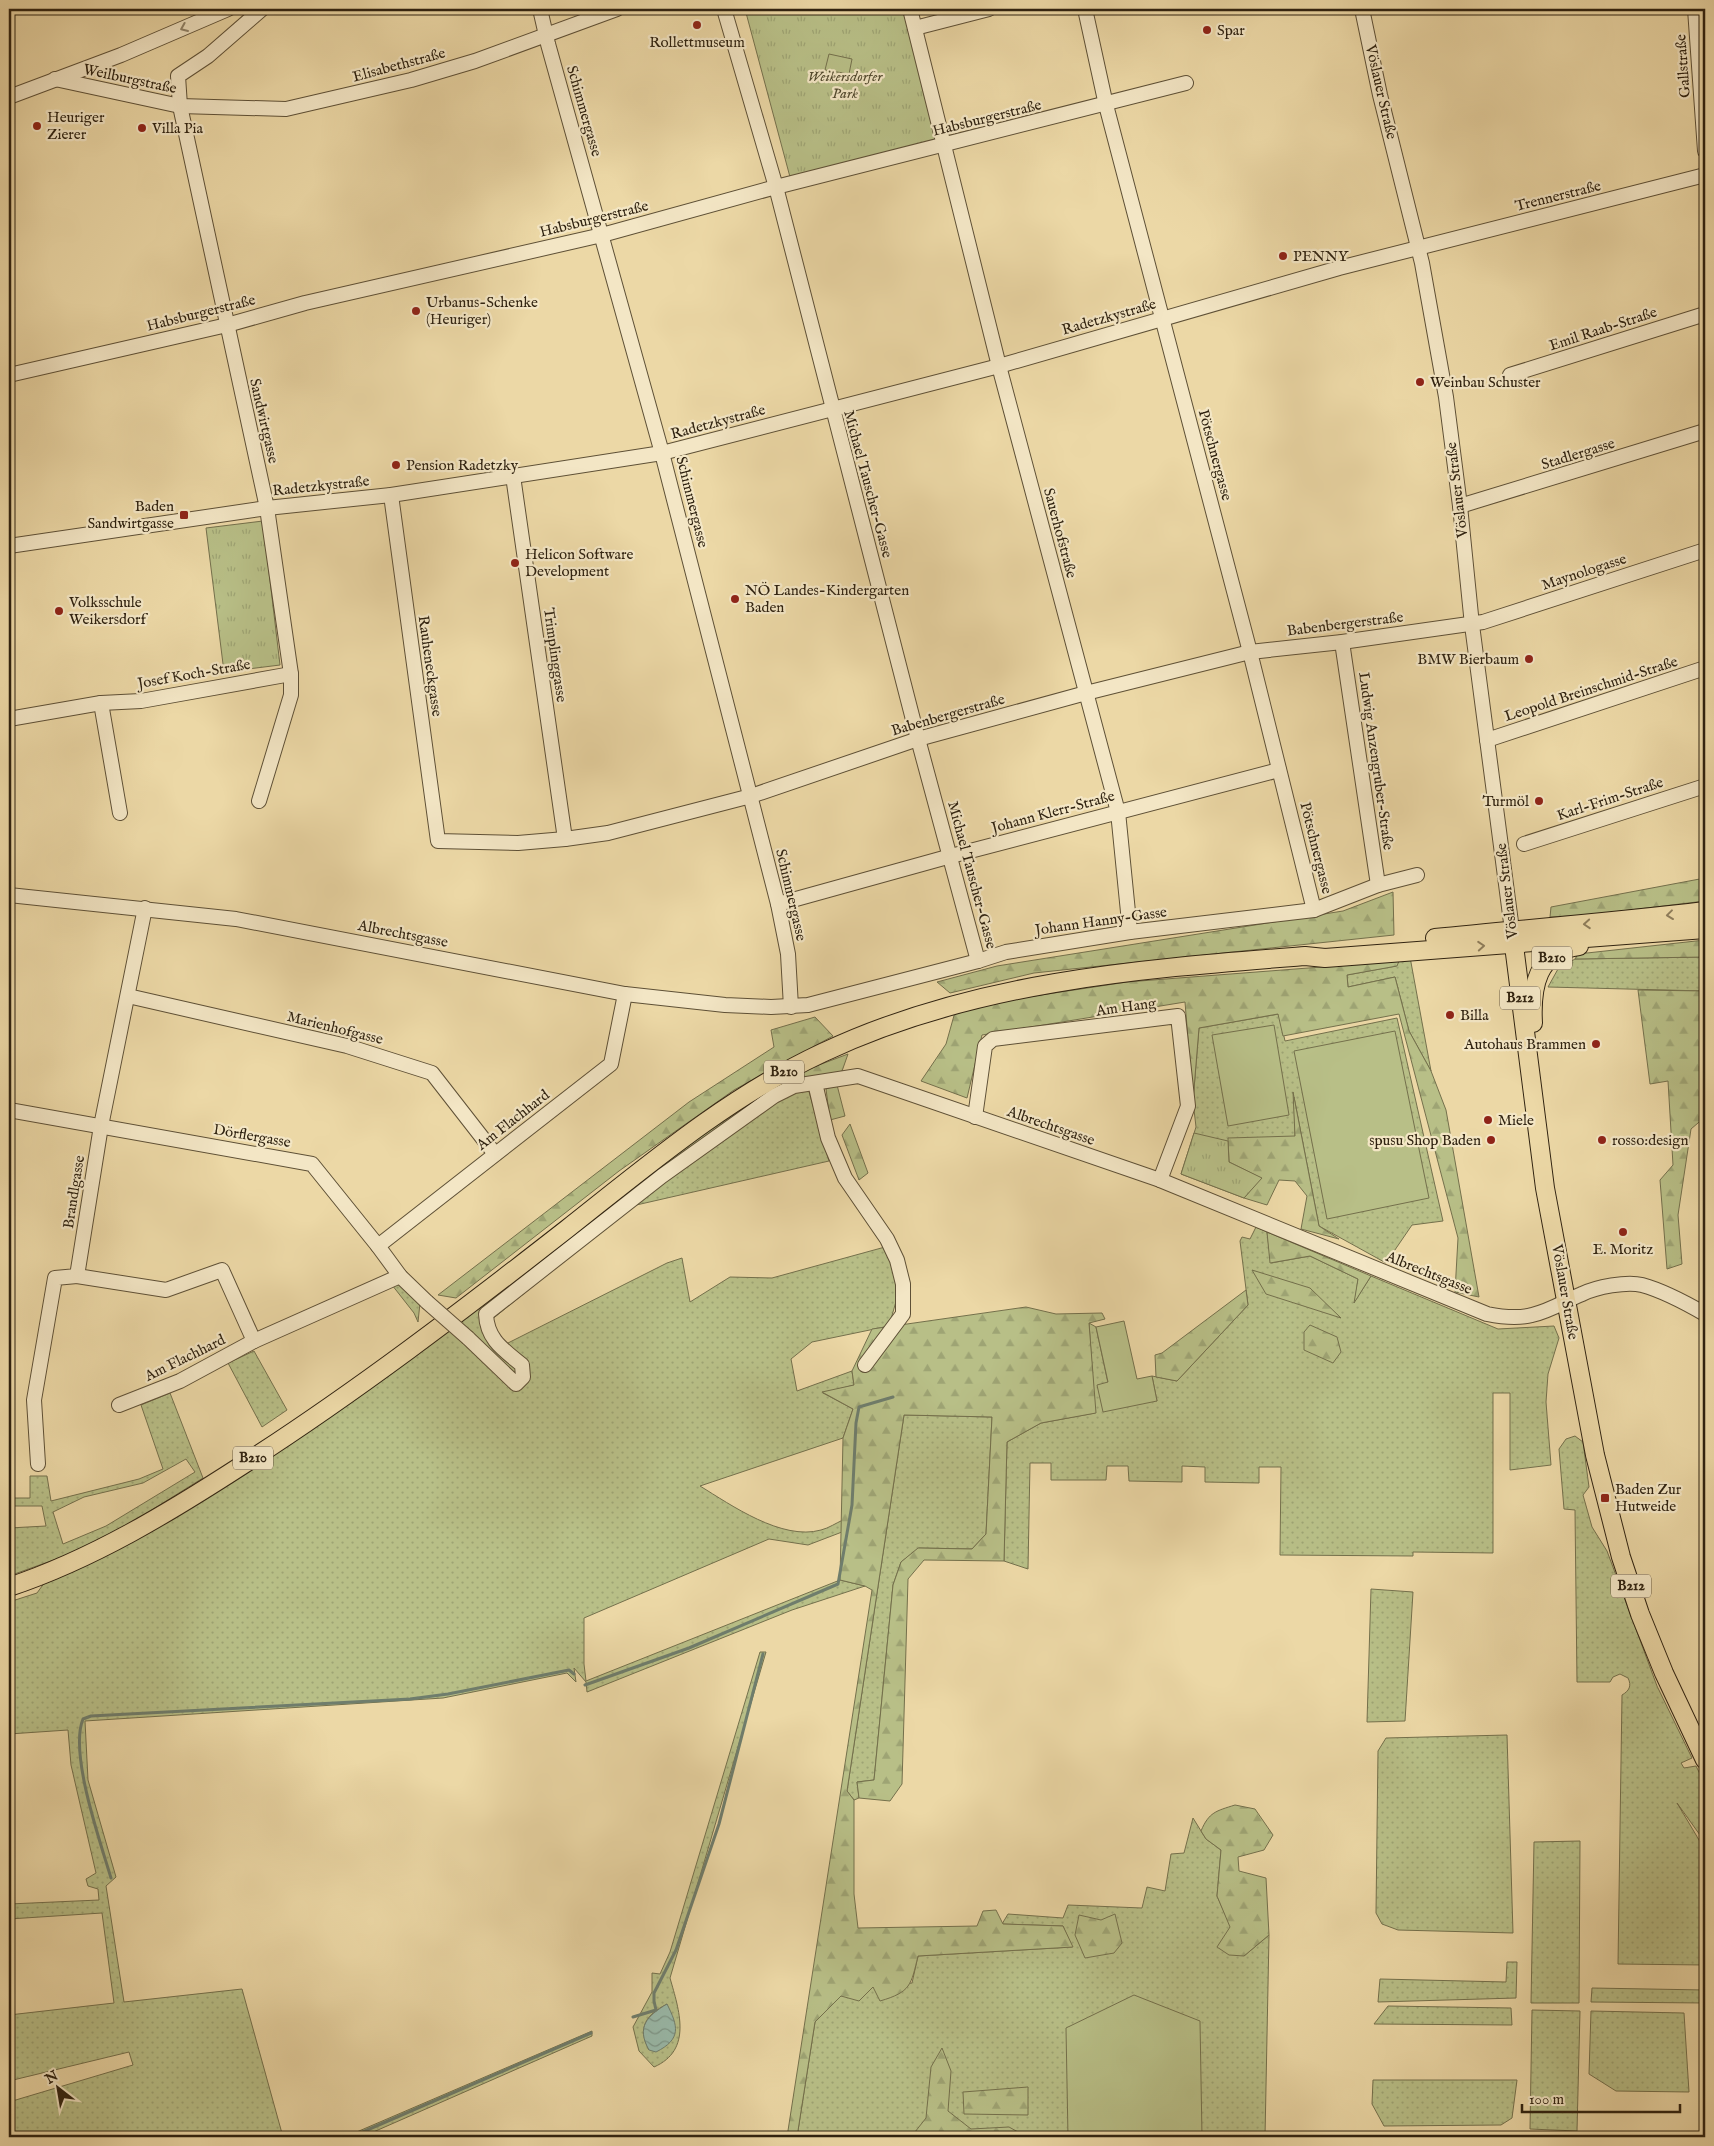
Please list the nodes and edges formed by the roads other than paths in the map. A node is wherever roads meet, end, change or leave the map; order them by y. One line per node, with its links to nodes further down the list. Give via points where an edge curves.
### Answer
1 (228, 9): 13 (street, Weilburgstraße, one-way to 13, via 131,51)
2 (262, 9): 17 (street, Weilburgstraße, via 208,56 178,76)
3 (540, 9): 12 (street, Schimmergasse)
4 (617, 9): 12 (street, Elisabethstraße)
5 (724, 9): 21 (street, Michael Tauscher-Gasse)
6 (910, 9): 11 (street, Sauerhofstraße)
7 (989, 9): 11 (street)
8 (1085, 9): 16 (street, Pötschnergasse)
9 (1362, 9): 23 (street, Vöslauer Straße)
10 (1695, 9): 19 (street, Gallstraße)
11 (915, 28): 18 (street, Sauerhofstraße)
12 (546, 36): 17 (street, Elisabethstraße, via 411,80 286,110); 22 (street, Schimmergasse)
13 (55, 78): 15 (street, Weilburgstraße); 17 (street, Weilburgstraße)
14 (1186, 83): 16 (street, Habsburgerstraße)
15 (9, 97)
16 (1106, 105): 18 (street, Habsburgerstraße); 25 (street, Pötschnergasse)
17 (180, 106): 26 (street, Sandwirtgasse)
18 (943, 146): 21 (street, Habsburgerstraße); 27 (street, Sauerhofstraße)
19 (1705, 151)
20 (1705, 175): 23 (street, Trennerstraße)
21 (776, 187): 22 (street, Habsburgerstraße); 30 (street, Michael Tauscher-Gasse)
22 (602, 235): 26 (street, Habsburgerstraße, via 306,303); 32 (street, Schimmergasse)
23 (1418, 248): 25 (street, Radetzkystraße); 35 (street, Vöslauer Straße, via 1446,397)
24 (1705, 314): 29 (street, Emil Raab-Straße)
25 (1162, 319): 27 (street, Radetzkystraße); 41 (street, Pötschnergasse)
26 (227, 325): 28 (street, Habsburgerstraße); 36 (street, Sandwirtgasse)
27 (999, 366): 30 (street, Radetzkystraße); 44 (street, Sauerhofstraße)
28 (9, 375)
29 (1510, 375)
30 (832, 409): 32 (street, Radetzkystraße); 47 (street, Michael Tauscher-Gasse)
31 (1705, 431): 35 (street, Stadlergasse)
32 (662, 453): 33 (street, Radetzkystraße); 51 (street, Schimmergasse)
33 (513, 476): 34 (street, Radetzkystraße); 55 (street, Trimplinggasse)
34 (391, 494): 36 (street, Radetzkystraße); 56 (street, Rauheneckgasse)
35 (1460, 506): 39 (street, Vöslauer Straße)
36 (267, 508): 37 (street, Radetzkystraße); 43 (street, Sandwirtgasse)
37 (9, 546)
38 (1705, 550): 39 (street, Maynologasse)
39 (1472, 625): 40 (street, Babenbergerstraße); 48 (street, Vöslauer Straße)
40 (1342, 642): 41 (street, Babenbergerstraße); 60 (street, Ludwig Anzengruber-Straße)
41 (1250, 652): 44 (street, Babenbergerstraße); 49 (street, Pötschnergasse)
42 (1705, 668): 48 (street, Leopold Breinschmid-Straße)
43 (292, 674): 45 (street, Josef Koch-Straße, via 141,701); 52 (street, Sandwirtgasse, via 291,695)
44 (1086, 693): 47 (street, Babenbergerstraße); 53 (street, Sauerhofstraße)
45 (101, 703): 46 (street, Josef Koch-Straße); 54 (street)
46 (9, 719)
47 (918, 739): 51 (street, Babenbergerstraße); 58 (street, Michael Tauscher-Gasse)
48 (1487, 740): 69 (street, Vöslauer Straße)
49 (1279, 770): 53 (street, Johann Klerr-Straße); 64 (street, Pötschnergasse)
50 (1705, 786): 57 (street, Karl-Frim-Straße)
51 (750, 796): 55 (street, Babenbergerstraße, via 608,833); 62 (street, Schimmergasse)
52 (259, 801)
53 (1118, 812): 58 (street, Johann Klerr-Straße); 67 (street, Sauerhofstraße)
54 (120, 813)
55 (564, 839): 56 (street, Babenbergerstraße)
56 (438, 841)
57 (1524, 844)
58 (951, 856): 62 (street, Johann Klerr-Straße); 70 (street, Michael Tauscher-Gasse)
59 (1417, 875): 60 (street, Johann Hanny-Gasse)
60 (1378, 885): 64 (street, Johann Hanny-Gasse)
61 (9, 895): 63 (street, Albrechtsgasse)
62 (778, 904): 73 (street, Schimmergasse, via 788,954)
63 (145, 908): 71 (street, Albrechtsgasse, via 245,920); 72 (street, Brandlgasse)
64 (1314, 910): 67 (street, Johann Hanny-Gasse)
65 (1705, 911): 69 (main road, B210, one-way to 69)
66 (1705, 929): 68 (main road, B210)
67 (1130, 932): 70 (street, Johann Hanny-Gasse, via 1006,952)
68 (1649, 934): 69 (main road, B210); 74 (main road, B210, via 1572,947 1558,952 1546,963 1533,989 1533,1030)
69 (1512, 937): 74 (main road, Vöslauer Straße / B212); 91 (main road, B210, via 1325,958 1306,956 1135,971 1023,988 921,1014 856,1038 755,1089 698,1127 451,1319 265,1451 194,1497 118,1540 60,1568)
70 (978, 961): 73 (street, Johann Hanny-Gasse)
71 (625, 994): 73 (street, Albrechtsgasse, via 725,1005); 79 (street, Am Flachhard, via 611,1064)
72 (128, 996): 78 (street, Brandlgasse); 79 (street, Marienhofgasse, via 348,1046 432,1072)
73 (790, 1007)
74 (1527, 1052): 84 (main road, Vöslauer Straße / B212, via 1545,1188)
75 (815, 1083): 77 (street, Albrechtsgasse, via 858,1076); 86 (street, Albrechtsgasse, via 794,1086 774,1096 722,1132 486,1314 486,1327 499,1346 522,1365 523,1377 516,1384); 88 (street, via 828,1138 845,1178 888,1239 902,1284 903,1314)
76 (9, 1110): 78 (street, Dörflergasse)
77 (974, 1117): 80 (street, Albrechtsgasse); 80 (street, Am Hang, via 984,1046 994,1039 1178,1016 1188,1106)
78 (101, 1126): 81 (street, Dörflergasse, via 312,1164); 82 (street, Brandlgasse)
79 (495, 1154): 81 (street, Am Flachhard)
80 (1160, 1180): 84 (street, Albrechtsgasse, via 1487,1314 1505,1318 1532,1316)
81 (378, 1246): 83 (street, Dörflergasse)
82 (77, 1276): 87 (street, via 166,1290 222,1270); 90 (street, via 55,1278 34,1400)
83 (400, 1276): 86 (street, Dörflergasse, bridge); 87 (street, Am Flachhard)
84 (1567, 1302): 85 (street, Albrechtsgasse, via 1586,1292 1624,1284 1641,1285); 92 (main road, Vöslauer Straße / B212, via 1595,1455 1621,1557 1664,1672)
85 (1705, 1314)
86 (468, 1338)
87 (254, 1341): 89 (street, Am Flachhard, via 180,1381)
88 (865, 1365)
89 (120, 1405)
90 (38, 1464)
91 (9, 1587)
92 (1705, 1760)

